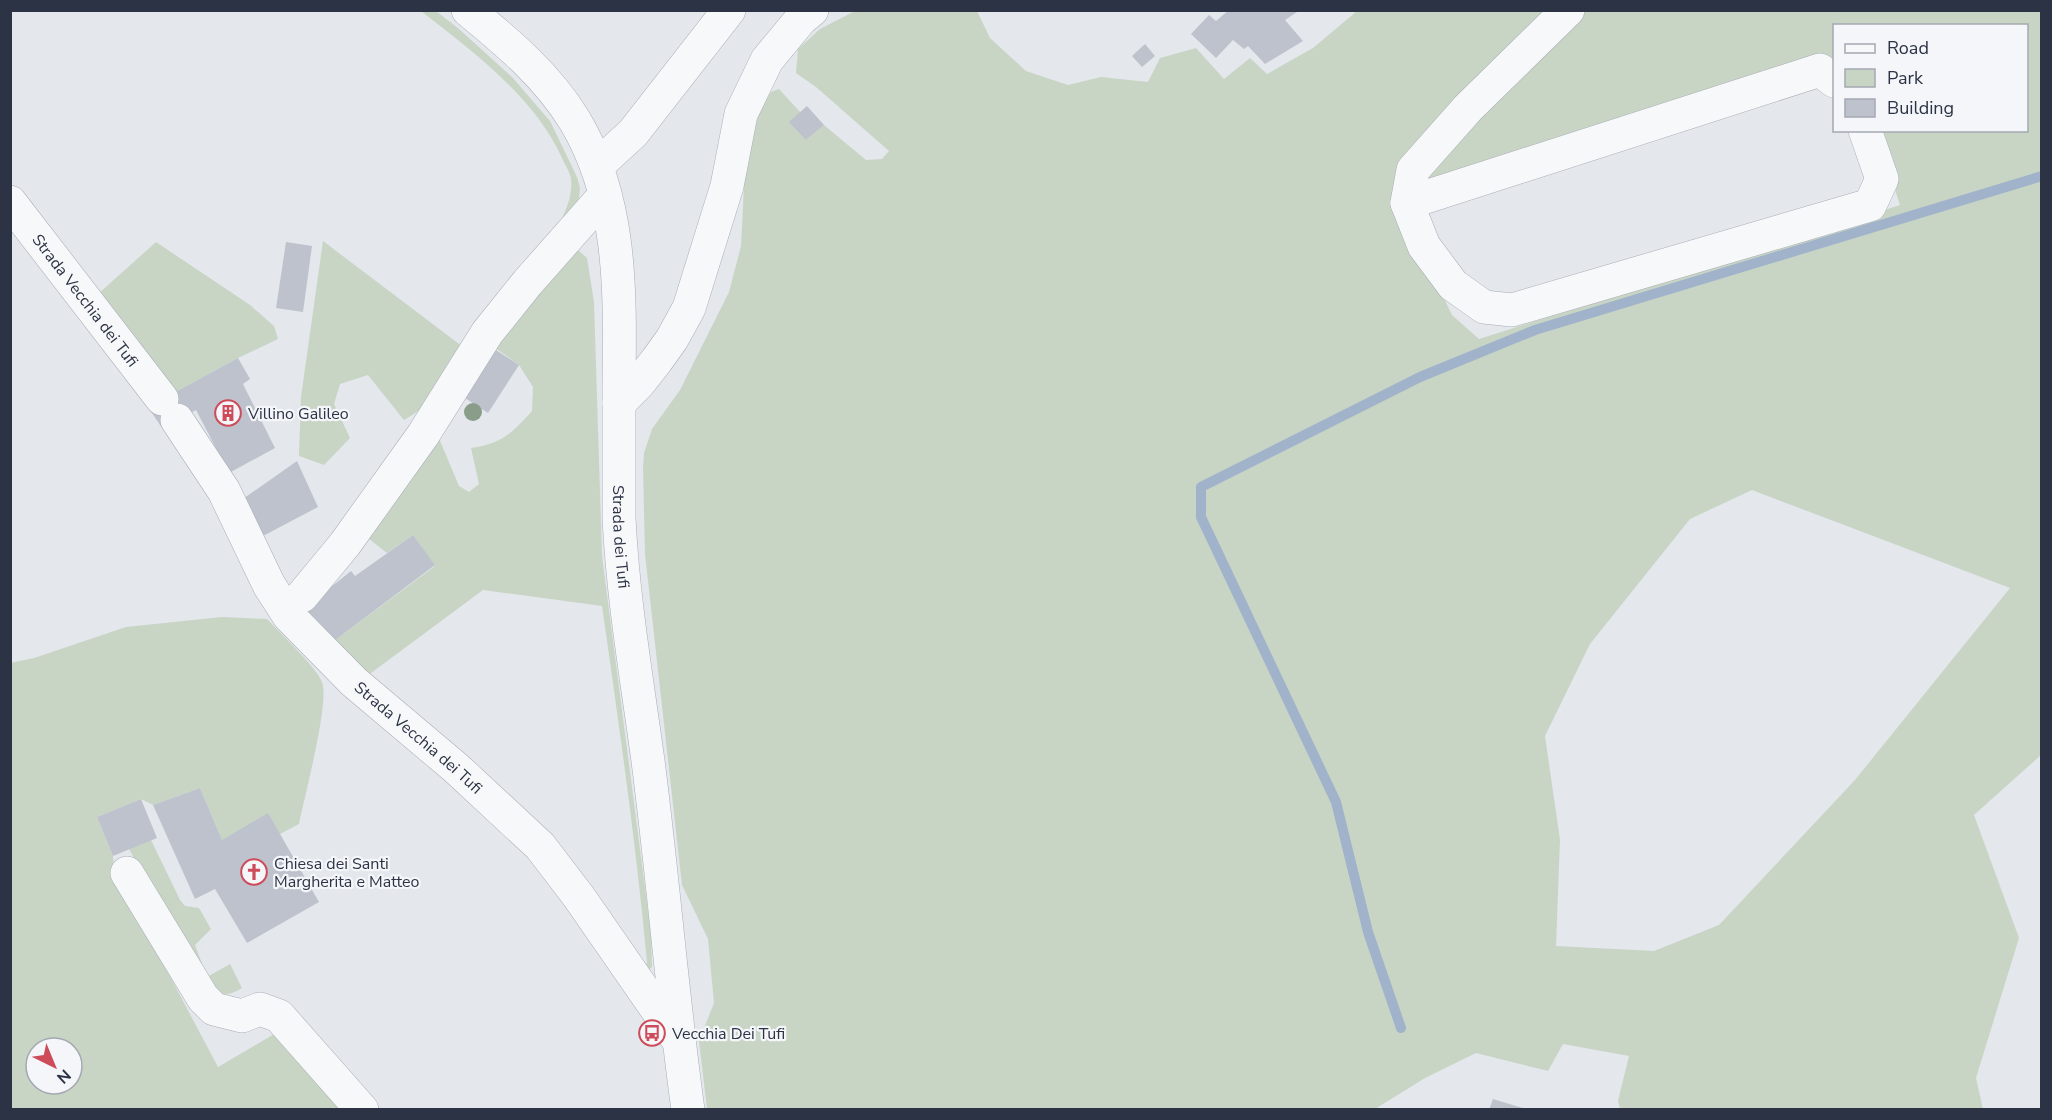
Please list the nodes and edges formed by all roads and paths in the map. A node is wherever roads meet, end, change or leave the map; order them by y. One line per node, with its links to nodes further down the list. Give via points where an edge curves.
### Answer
1 (468, 10): 7 (street, Strada dei Tufi, via 519,52 548,84 574,120)
2 (729, 10): 7 (street)
3 (812, 10): 10 (street, via 767,60 741,114 727,186 688,308 672,339)
4 (1568, 10): 9 (street, via 1468,108 1413,170)
5 (1833, 80): 9 (street, via 1820,70)
6 (1866, 132): 9 (street, via 1882,179 1870,205 1512,310 1484,307 1453,285 1424,246)
7 (601, 180): 10 (street, Strada dei Tufi, via 613,229 619,291); 11 (street, via 542,266 487,333 423,435 345,544)
8 (10, 202): 13 (street, Strada Vecchia dei Tufi, via 170,409 224,491 269,585 289,616 354,682 540,846)
9 (1407, 203)
10 (619, 403): 13 (street, Strada dei Tufi, via 625,598)
11 (302, 596)
12 (127, 873): 14 (street, via 203,998 214,1009 233,1014 242,1016 260,1009 279,1016)
13 (679, 1041): 15 (street, Strada dei Tufi)
14 (362, 1110)
15 (688, 1110)

